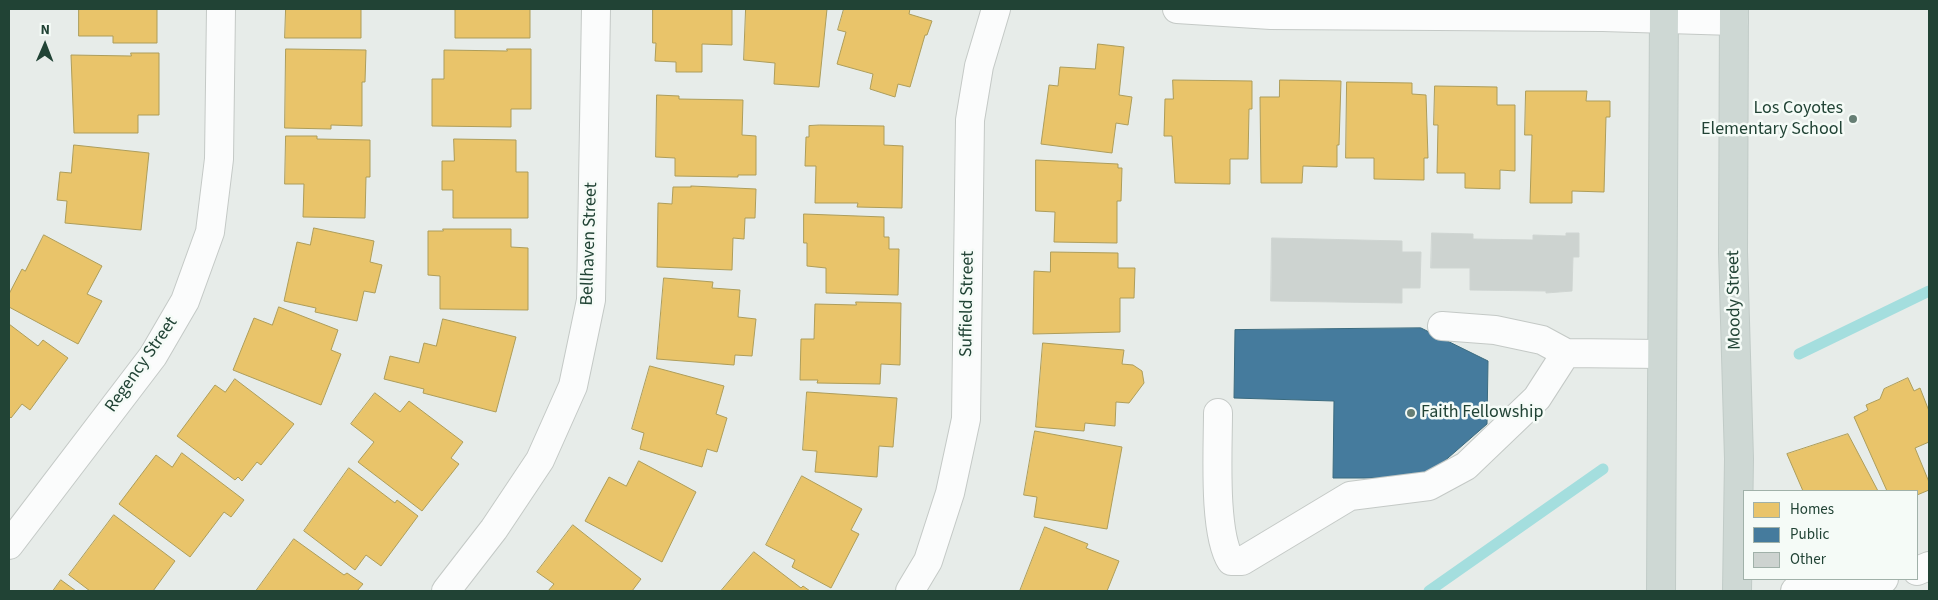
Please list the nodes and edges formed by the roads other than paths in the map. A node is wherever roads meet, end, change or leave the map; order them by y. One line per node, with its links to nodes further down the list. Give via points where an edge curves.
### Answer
1 (221, 9): 11 (street, Regency Street, via 219,159 210,232 185,301 153,356)
2 (596, 9): 13 (street, Bellhaven Street, via 591,300 573,386 540,460 494,529)
3 (996, 9): 14 (street, Suffield Street, via 979,66 970,120 966,419 950,493 928,562)
4 (1177, 9): 5 (street, via 1271,15)
5 (1664, 14): 6 (street); 9 (main road)
6 (1734, 15): 16 (main road, Moody Street, via 1733,252 1739,459)
7 (1442, 326): 8 (street, via 1504,332 1542,340)
8 (1566, 353): 9 (street); 10 (street, via 1537,398 1466,466 1429,486 1350,496 1242,561 1231,561 1224,550 1220,531)
9 (1662, 354): 15 (main road)
10 (1218, 413)
11 (9, 545)
12 (1879, 580): 17 (street)
13 (446, 591)
14 (910, 591)
15 (1661, 591)
16 (1737, 591)
17 (1795, 591)

